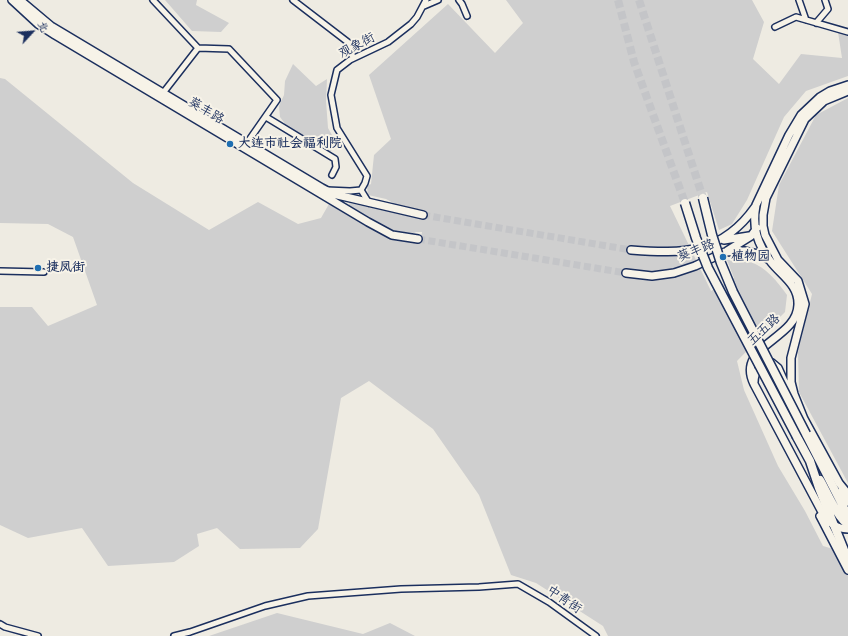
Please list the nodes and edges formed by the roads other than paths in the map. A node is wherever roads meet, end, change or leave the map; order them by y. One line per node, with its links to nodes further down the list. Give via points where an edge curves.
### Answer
1 (12, 0): 34 (main road, 葵丰路, via 38,24 55,35 368,222 392,235)
2 (20, 0): 20 (main road, 葵丰路, via 51,26)
3 (154, 0): 16 (street)
4 (293, 0): 17 (street, via 349,43)
5 (426, 0): 10 (street, 观象街)
6 (438, 0): 10 (street)
7 (459, 0): 11 (street)
8 (799, 0): 12 (street)
9 (825, 0): 13 (street, via 828,10)
10 (423, 7): 17 (street, 观象街, via 410,24 388,42)
11 (467, 16)
12 (806, 20): 13 (street); 14 (street, via 796,17)
13 (816, 23): 15 (street)
14 (775, 27)
15 (848, 32)
16 (198, 48): 20 (street); 21 (street, via 230,49 277,100)
17 (353, 58): 25 (street, 观象街, via 337,70 331,95 337,128 367,176)
18 (848, 85): 29 (main road, via 820,97 801,115)
19 (848, 91): 31 (main road, 五五路, via 824,101 805,119 766,198)
20 (163, 93): 22 (main road, 葵丰路)
21 (266, 117): 22 (street); 23 (street, via 334,159 336,167)
22 (247, 143): 24 (main road, 葵丰路)
23 (332, 175)
24 (325, 190): 25 (street); 27 (main road, 葵丰路)
25 (361, 190): 27 (street)
26 (703, 198): 52 (main road, bridge, via 712,235 733,292)
27 (369, 202): 30 (main road, 葵丰路)
28 (685, 203): 48 (main road, 五五路, bridge, via 708,268)
29 (756, 205): 32 (main road); 35 (main road, 葵丰路, via 740,225)
30 (423, 215)
31 (763, 215): 32 (main road); 38 (main road, 五五路, via 763,226)
32 (753, 234): 33 (main road); 36 (main road); 37 (main road)
33 (732, 238): 35 (main road); 37 (main road)
34 (418, 239)
35 (722, 240): 39 (main road, 葵丰路, via 683,252)
36 (759, 240): 38 (main road); 41 (main road, 五五路)
37 (735, 246): 40 (main road)
38 (770, 247): 46 (main road, 五五路, via 778,260 798,281 805,304 791,358 791,382)
39 (631, 250)
40 (725, 252): 41 (main road, 葵丰路, via 744,251 762,255); 44 (main road, 葵丰路, via 695,266 674,272 652,276)
41 (771, 262): 45 (main road, 五五路, via 791,283 798,296 798,307 792,322 753,358 750,370)
42 (0, 271): 43 (street)
43 (44, 272)
44 (626, 273)
45 (754, 384): 46 (main road, via 756,373 764,364 775,364); 47 (main road, 五五路)
46 (804, 419): 49 (main road, 五五路)
47 (780, 435): 54 (main road, 五五路, via 822,512); 57 (main road)
48 (810, 461): 53 (main road, via 839,514); 54 (main road, 五五路)
49 (839, 483): 50 (main road, 五五路); 51 (main road)
50 (848, 494)
51 (848, 502)
52 (848, 516)
53 (848, 524)
54 (835, 526): 55 (main road, via 841,529); 56 (main road, 五五路)
55 (848, 528)
56 (848, 560)
57 (848, 570)
58 (0, 624): 59 (street)
59 (38, 636)
60 (174, 636): 61 (street, 中青街, via 265,606 308,596 518,584)
61 (596, 636)

